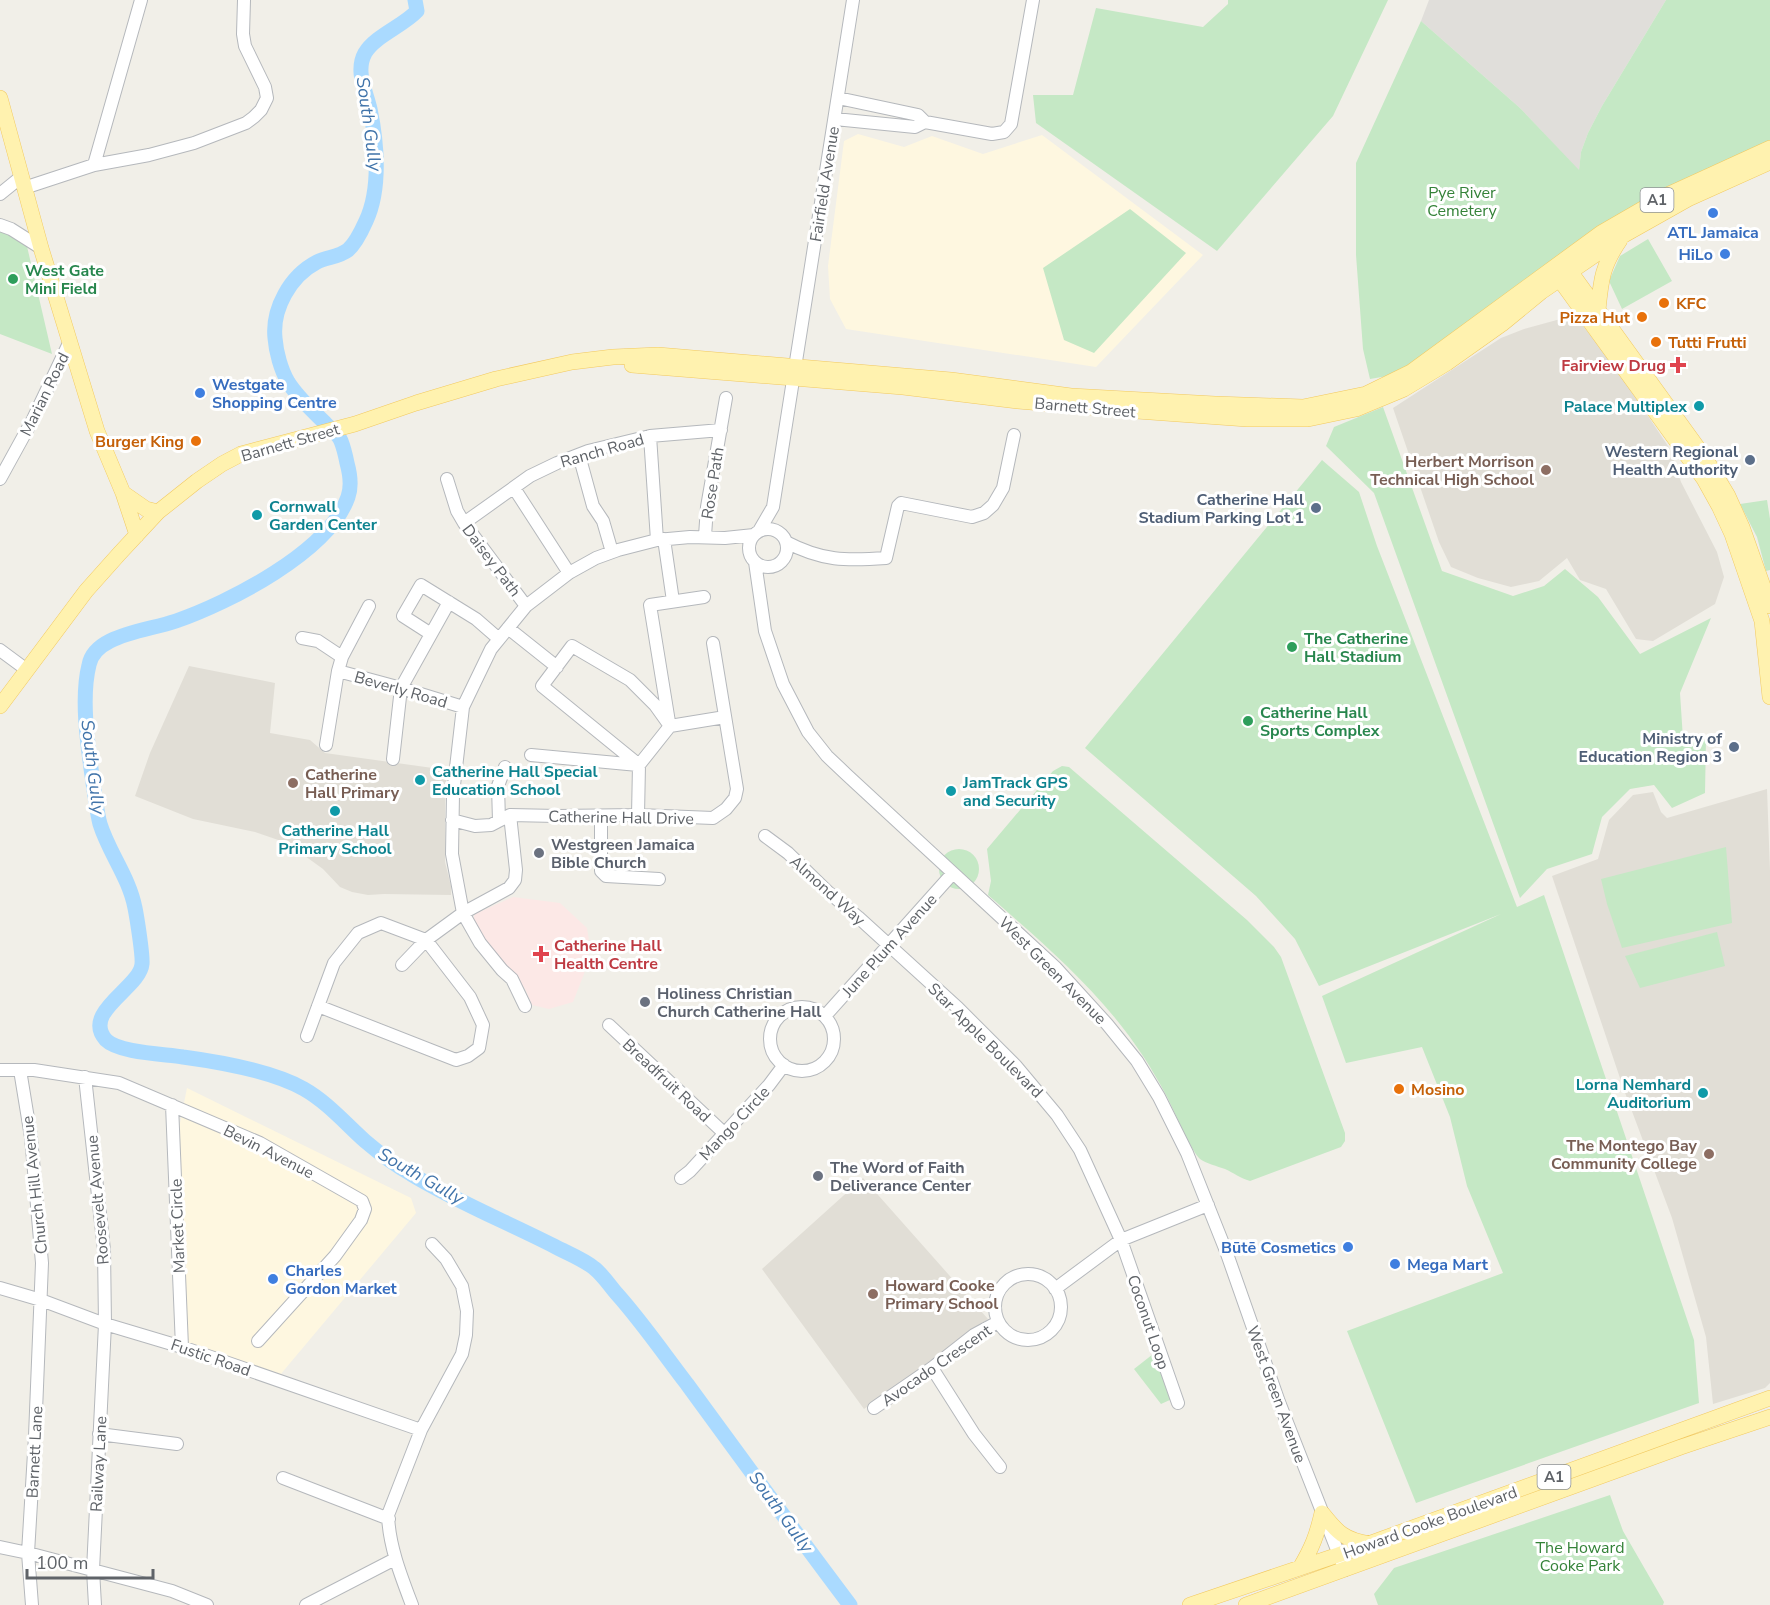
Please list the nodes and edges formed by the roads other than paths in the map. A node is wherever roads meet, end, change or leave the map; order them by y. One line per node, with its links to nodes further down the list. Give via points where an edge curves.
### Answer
1 (141, 0): 11 (street)
2 (244, 0): 11 (street, via 245,46 267,98 261,110 246,123 194,143)
3 (853, 0): 6 (street, Fairfield Avenue)
4 (1033, 0): 8 (street, via 1008,128 992,134)
5 (0, 98): 12 (main road)
6 (838, 98): 7 (street, Fairfield Avenue); 8 (street, via 918,115)
7 (835, 119): 8 (street, via 915,128); 20 (street, Fairfield Avenue)
8 (925, 122)
9 (1770, 148): 17 (main road, A1, via 1665,196 1600,233)
10 (1770, 162): 15 (main road, A1)
11 (94, 165): 12 (street)
12 (23, 183): 13 (street); 16 (main road)
13 (0, 194)
14 (0, 225): 16 (street)
15 (1624, 235): 17 (main road, A1); 18 (main road, via 1602,274)
16 (41, 248): 19 (main road)
17 (1560, 270): 18 (main road); 20 (main road, Barnett Street, via 1411,372 1365,394 1303,407 1071,396 951,380); 62 (main road, via 1719,506 1762,621)
18 (1598, 310): 50 (main road, via 1728,496)
19 (70, 340): 26 (street, Marian Road); 29 (main road, via 97,431)
20 (795, 373): 30 (street); 31 (main road, Barnett Street, via 658,355 572,362 496,379 355,424 241,454 197,481)
21 (726, 398): 22 (street, Rose Path)
22 (721, 430): 24 (street, Ranch Road); 35 (street, Rose Path)
23 (1014, 435): 40 (street, via 1003,488 984,513 972,517 902,502 886,558 830,559)
24 (650, 436): 25 (street, Ranch Road); 38 (street)
25 (579, 455): 28 (street, Ranch Road, via 530,476); 39 (street, via 593,506 603,520)
26 (0, 479)
27 (447, 479): 32 (street, Daisey Path, via 456,511)
28 (514, 488): 32 (street, Ranch Road); 43 (street)
29 (123, 493): 31 (main road, via 146,509); 34 (main road)
30 (773, 507): 33 (street); 37 (street)
31 (158, 512): 34 (main road, Barnett Street)
32 (464, 523): 49 (street, Daisey Path)
33 (757, 533): 36 (street); 37 (street, via 771,529); 41 (street, via 749,546)
34 (137, 536): 59 (main road, Barnett Street, via 86,591)
35 (705, 536): 36 (street); 38 (street)
36 (725, 538): 41 (street)
37 (784, 538): 40 (street); 42 (street, via 788,550)
38 (660, 539): 39 (street); 46 (street)
39 (612, 552): 43 (street)
40 (806, 552): 42 (street)
41 (753, 560): 42 (street, via 766,567); 44 (street, West Green Avenue)
42 (780, 562): 44 (street)
43 (569, 573): 49 (street)
44 (760, 588): 77 (street, West Green Avenue, via 765,631 779,674 808,732 840,769)
45 (704, 597): 46 (street)
46 (673, 601): 66 (street, via 650,605)
47 (449, 602): 52 (street); 52 (street, via 421,585 403,615); 54 (street)
48 (369, 606): 57 (street)
49 (526, 606): 51 (street)
50 (1770, 606)
51 (508, 628): 54 (street); 58 (street)
52 (431, 634): 61 (street)
53 (302, 638): 57 (street, via 318,641)
54 (499, 639): 64 (street)
55 (713, 643): 65 (street, Catherine Hall Drive)
56 (0, 650): 59 (street)
57 (342, 657): 60 (street)
58 (557, 667): 66 (street, via 572,646 630,680); 70 (street, via 542,686)
59 (27, 670): 63 (main road, Barnett Street)
60 (338, 671): 61 (street, Beverly Road); 67 (street)
61 (401, 688): 64 (street, Beverly Road); 69 (street)
62 (1770, 697)
63 (0, 704)
64 (463, 708): 75 (street)
65 (725, 717): 66 (street); 72 (street, Catherine Hall Drive, via 737,789 726,809 713,818)
66 (670, 726): 70 (street)
67 (326, 745)
68 (531, 755): 70 (street)
69 (393, 759)
70 (639, 765): 72 (street)
71 (505, 767): 74 (street, via 498,786)
72 (638, 815): 73 (street, Catherine Hall Drive)
73 (601, 816): 74 (street, Catherine Hall Drive); 78 (street, via 603,874)
74 (505, 818): 75 (street, Catherine Hall Drive, via 491,825 475,826); 79 (street, via 515,880 509,888)
75 (452, 820): 79 (street, via 452,854)
76 (765, 836): 81 (street, Almond Way)
77 (953, 873): 81 (street, June Plum Avenue); 95 (street, West Green Avenue, via 1056,968 1137,1061 1187,1153)
78 (659, 879)
79 (463, 914): 80 (street); 84 (street, via 480,943 512,979)
80 (426, 940): 82 (street); 83 (street, via 381,923 358,933 334,963); 83 (street, via 470,997 483,1025 479,1048 468,1056 456,1060)
81 (888, 946): 85 (street, June Plum Avenue); 96 (street, Star Apple Boulevard, via 958,1008 1043,1097 1080,1150)
82 (402, 965)
83 (318, 1006): 87 (street)
84 (525, 1006)
85 (825, 1016): 88 (street, via 834,1034 831,1054 825,1062 805,1071); 88 (street, via 805,1007 790,1009 778,1017 771,1029 770,1042)
86 (609, 1025): 93 (street, Breadfruit Road)
87 (307, 1036)
88 (784, 1065): 93 (street, Mango Circle)
89 (0, 1070): 90 (street, Bevin Avenue)
90 (20, 1070): 91 (street, Bevin Avenue); 100 (street, Church Hill Avenue, via 31,1137 42,1263)
91 (85, 1077): 92 (street, Bevin Avenue, via 119,1083); 102 (street, Roosevelt Avenue, via 104,1250)
92 (172, 1105): 103 (street, Bevin Avenue, via 260,1143 364,1205 361,1220 335,1256); 104 (street, Market Circle)
93 (724, 1134): 94 (street, Mango Circle)
94 (681, 1178)
95 (1208, 1205): 96 (street); 115 (street, West Green Avenue)
96 (1121, 1240): 99 (street); 107 (street, Coconut Loop)
97 (432, 1244): 110 (street, via 462,1286 466,1335 462,1354)
98 (0, 1288): 100 (street, Fustic Road)
99 (1055, 1289): 101 (street, via 1030,1274 1012,1278 998,1293); 101 (street, via 1060,1311 1057,1323 1046,1335 1033,1340 1018,1339)
100 (41, 1300): 102 (street, Fustic Road); 119 (street, Barnett Lane)
101 (998, 1322): 105 (street, Avocado Crescent, via 974,1335)
102 (105, 1324): 104 (street, Fustic Road); 111 (street, Railway Lane)
103 (258, 1341)
104 (182, 1347): 110 (street, Fustic Road)
105 (932, 1368): 108 (street, Avocado Crescent); 113 (street)
106 (1768, 1398): 117 (main road, Howard Cooke Boulevard / A1)
107 (1178, 1403)
108 (874, 1408)
109 (1770, 1417): 124 (main road, Howard Cooke Boulevard / A1)
110 (422, 1430): 116 (street)
111 (99, 1434): 112 (street); 123 (street, Railway Lane)
112 (177, 1444)
113 (1000, 1467)
114 (283, 1478): 116 (street)
115 (1322, 1513): 117 (main road, via 1338,1532 1355,1542); 120 (street, West Green Avenue); 122 (main road, via 1313,1548)
116 (388, 1520): 121 (street)
117 (1370, 1544): 120 (main road, Howard Cooke Boulevard / A1)
118 (0, 1547): 119 (street)
119 (28, 1553): 123 (street); 125 (street, Barnett Lane)
120 (1338, 1555): 122 (main road, Howard Cooke Boulevard / A1); 124 (street, West Green Avenue)
121 (395, 1559): 128 (street); 129 (street)
122 (1300, 1568): 130 (main road, Howard Cooke Boulevard / A1)
123 (93, 1570): 126 (street, Railway Lane); 127 (street)
124 (1345, 1570): 131 (main road, Howard Cooke Boulevard / A1)
125 (32, 1605)
126 (95, 1605)
127 (207, 1605)
128 (306, 1605)
129 (412, 1605)
130 (1190, 1605)
131 (1246, 1605)

